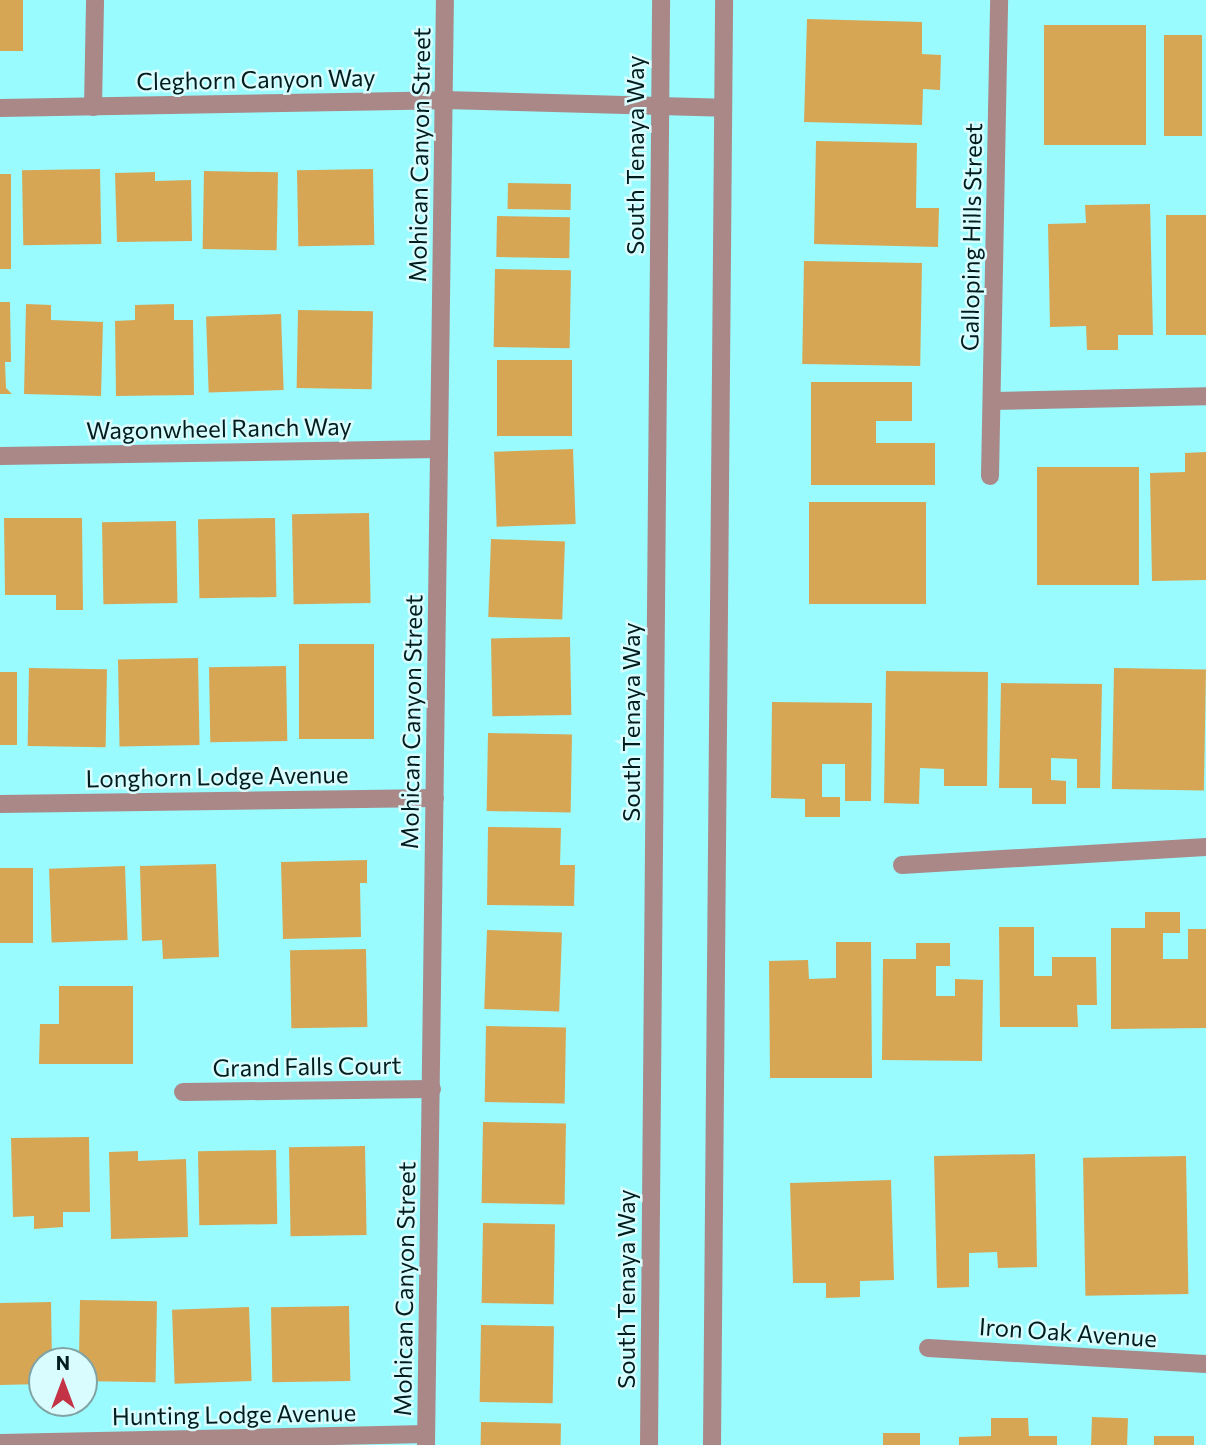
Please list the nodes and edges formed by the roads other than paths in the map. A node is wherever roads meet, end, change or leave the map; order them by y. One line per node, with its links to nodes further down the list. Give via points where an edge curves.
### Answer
1 (95, 0): 8 (street)
2 (445, 0): 6 (street, Mohican Canyon Street)
3 (661, 0): 7 (street, South Tenaya Way)
4 (724, 0): 10 (street)
5 (999, 0): 12 (street, Galloping Hills Street)
6 (444, 100): 7 (street, Cleghorn Canyon Way); 8 (street, Cleghorn Canyon Way); 13 (street, Mohican Canyon Street)
7 (660, 106): 10 (street, Cleghorn Canyon Way); 26 (street, South Tenaya Way)
8 (93, 107): 9 (street, Cleghorn Canyon Way)
9 (0, 108)
10 (723, 108): 27 (street)
11 (1206, 396): 12 (street)
12 (992, 401): 15 (street, Galloping Hills Street)
13 (439, 449): 14 (street, Wagonwheel Ranch Way); 16 (street, Mohican Canyon Street)
14 (0, 456)
15 (990, 475)
16 (435, 798): 17 (street, Longhorn Lodge Avenue); 20 (street, Mohican Canyon Street)
17 (0, 804)
18 (1206, 847): 19 (street)
19 (902, 865)
20 (432, 1089): 21 (street, Grand Falls Court); 24 (street, Mohican Canyon Street)
21 (183, 1093)
22 (928, 1348): 23 (street, Iron Oak Avenue)
23 (1206, 1364)
24 (426, 1440): 25 (street, Hunting Lodge Avenue)
25 (0, 1443)
26 (649, 1445)
27 (712, 1445)

